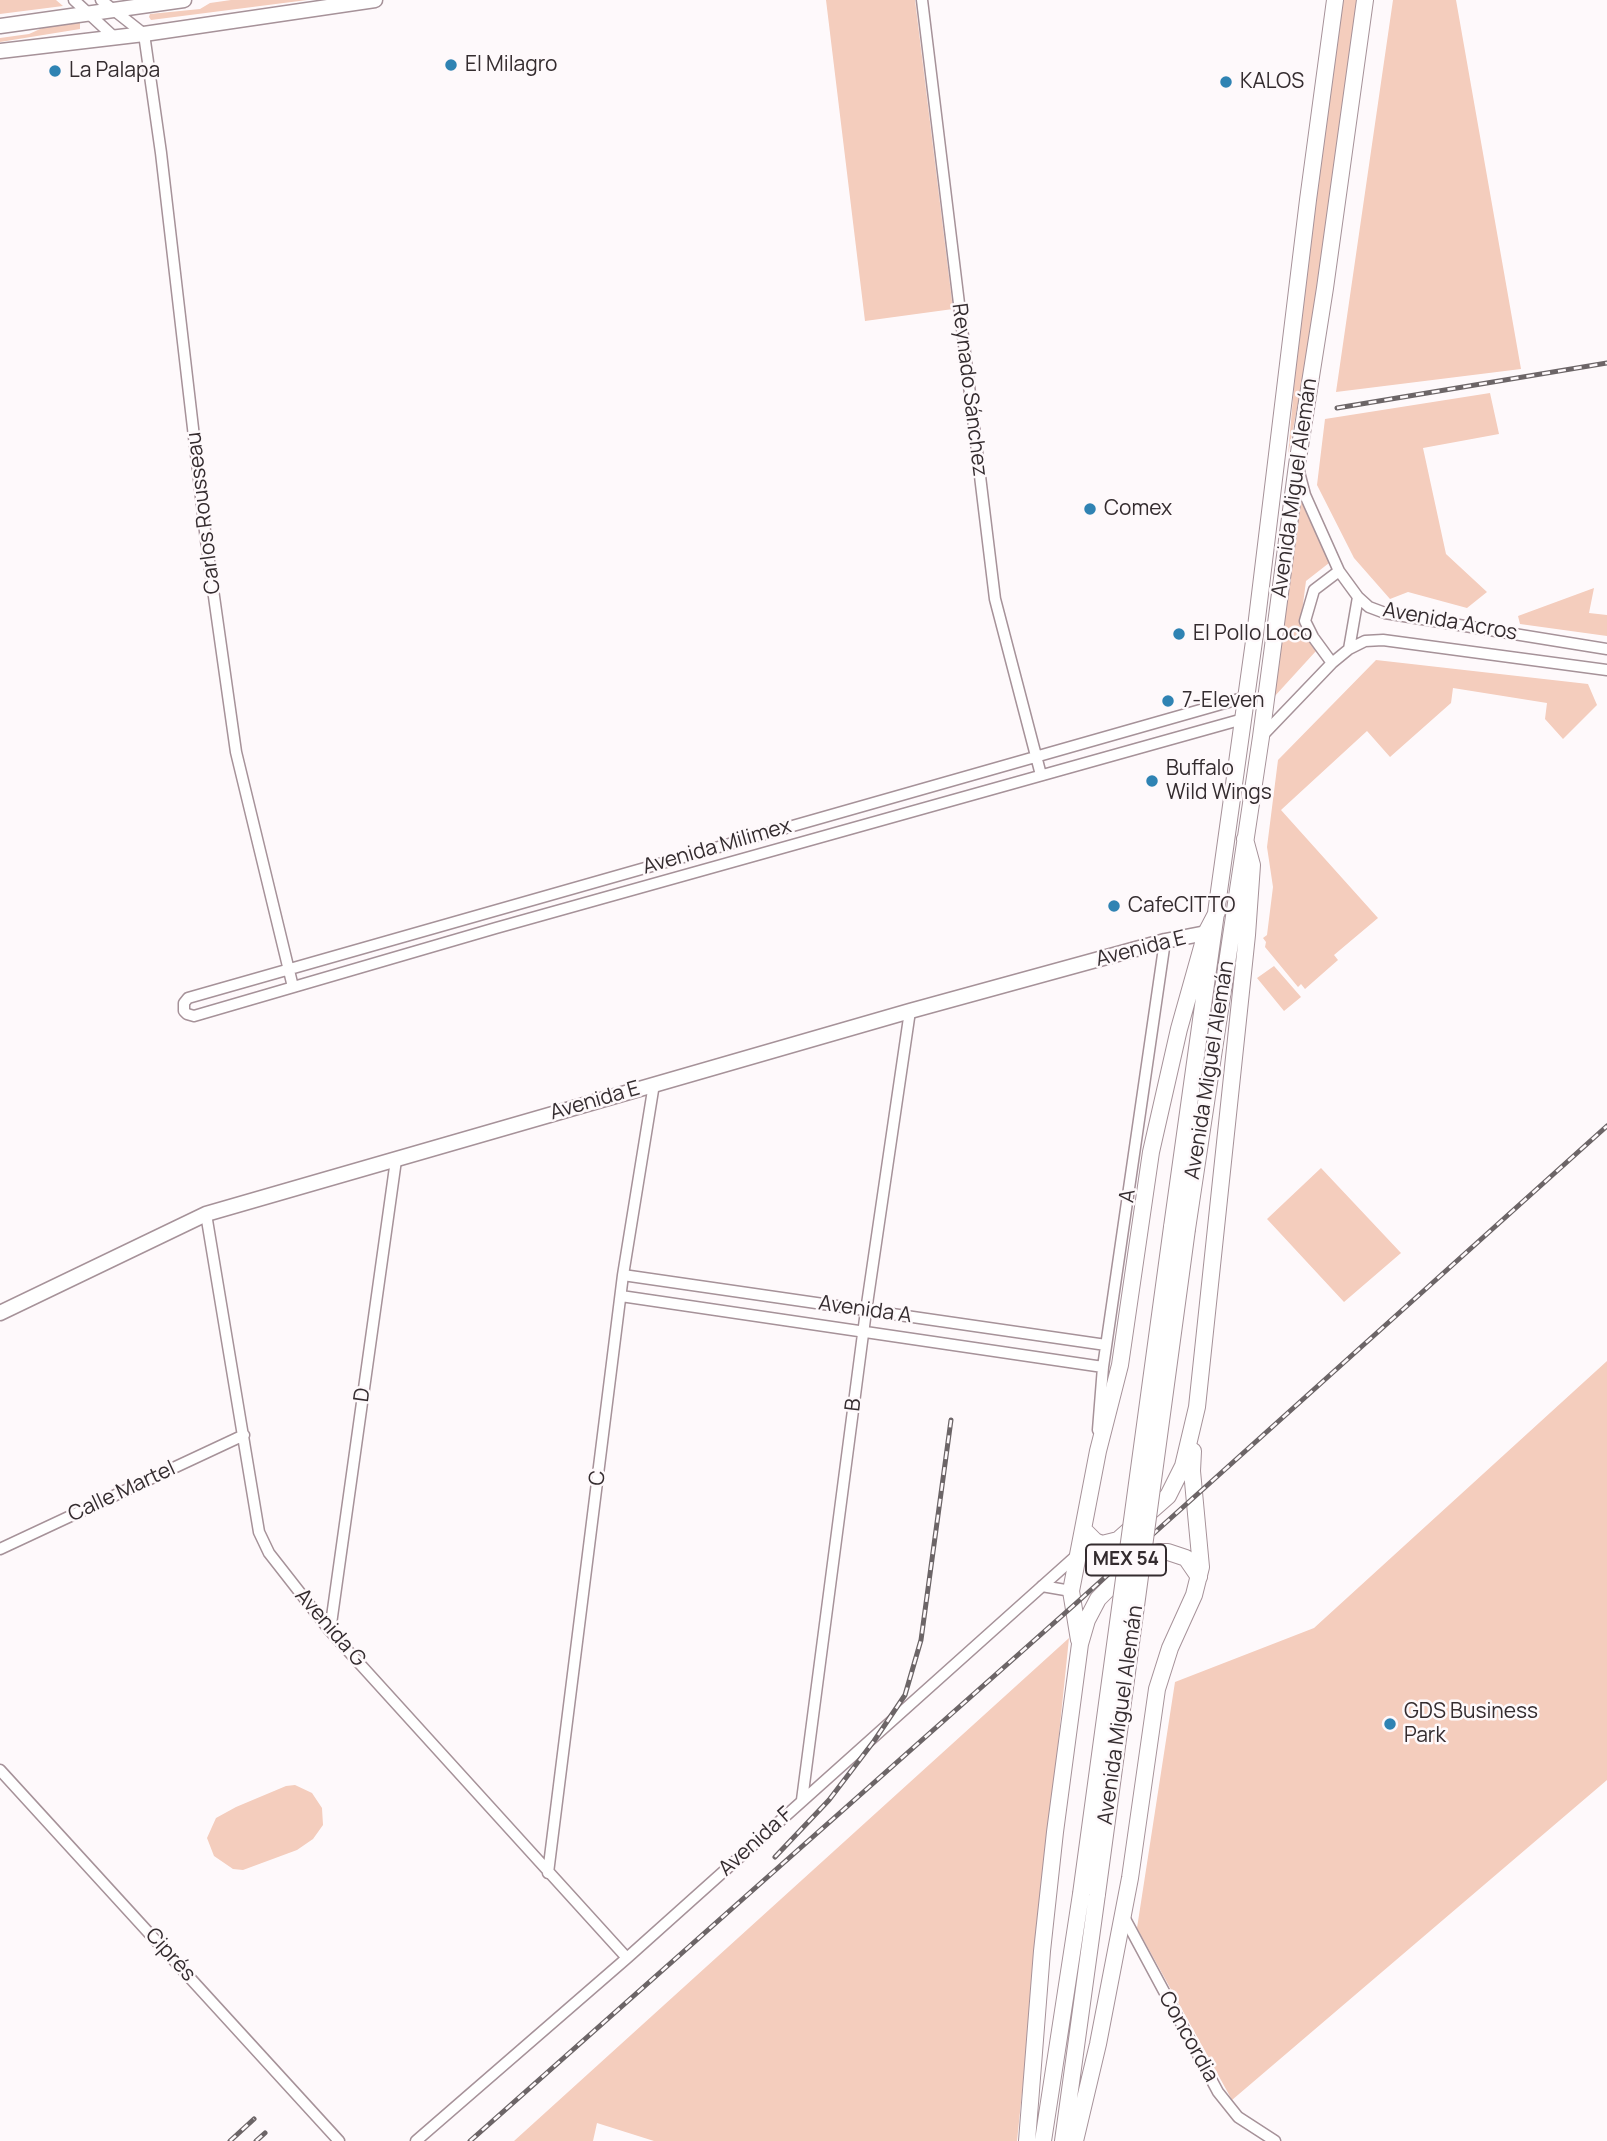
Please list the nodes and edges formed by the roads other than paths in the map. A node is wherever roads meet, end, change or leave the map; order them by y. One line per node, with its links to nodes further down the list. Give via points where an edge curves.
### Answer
1 (74, 0): 9 (street)
2 (101, 0): 8 (street)
3 (184, 0): 8 (main road)
4 (375, 0): 11 (main road)
5 (922, 0): 28 (street, Reynado Sánchez, via 995,599)
6 (1335, 0): 25 (highway, Avenida Miguel Alemán / MEX 54)
7 (1365, 0): 14 (highway, Avenida Miguel Alemán / MEX 54)
8 (114, 11): 9 (main road); 11 (street)
9 (90, 14): 10 (main road); 12 (street)
10 (0, 26)
11 (144, 34): 12 (main road); 34 (street, Carlos Rousseau, via 236,752)
12 (114, 37): 13 (main road)
13 (0, 51)
14 (1297, 465): 15 (street, Avenida Acros, via 1304,495); 27 (highway, Avenida Miguel Alemán / MEX 54)
15 (1339, 572): 16 (street, Avenida Acros); 23 (street, via 1314,590 1305,621)
16 (1358, 597): 17 (street, Avenida Acros, via 1385,613); 19 (street)
17 (1460, 625): 18 (street, Avenida Acros); 21 (street)
18 (1514, 634): 20 (street, Avenida Acros); 22 (street)
19 (1349, 649): 21 (street, Avenida Acros, via 1383,639); 23 (street, Avenida Acros)
20 (1607, 649)
21 (1456, 650): 22 (street, Avenida Acros)
22 (1509, 657): 24 (street, Avenida Acros)
23 (1332, 663): 27 (street, Avenida Acros)
24 (1607, 670)
25 (1246, 697): 26 (highway, Avenida Miguel Alemán / MEX 54); 28 (street, Avenida Milimex)
26 (1243, 719): 29 (street, Avenida Milimex); 31 (highway, Avenida Miguel Alemán / MEX 54)
27 (1261, 737): 30 (highway, Avenida Miguel Alemán / MEX 54)
28 (1035, 756): 29 (street, Reynado Sánchez); 34 (street, Avenida Milimex)
29 (1041, 775): 35 (street, Avenida Milimex)
30 (1245, 839): 40 (highway, Avenida Miguel Alemán / MEX 54); 50 (highway, via 1252,865 1247,935)
31 (1217, 912): 32 (highway); 40 (highway, Avenida Miguel Alemán / MEX 54)
32 (1206, 933): 33 (main road, Avenida E); 52 (highway, via 1166,1080 1120,1365)
33 (1165, 941): 36 (main road, Avenida E); 48 (street, A)
34 (288, 969): 35 (street, Carlos Rousseau); 35 (street, Avenida Milimex, via 188,998 184,1011 194,1016)
35 (293, 987)
36 (909, 1011): 37 (main road, Avenida E); 44 (street, B)
37 (654, 1084): 38 (main road, Avenida E); 41 (street, C)
38 (396, 1160): 39 (main road, Avenida E); 59 (street, D)
39 (206, 1214): 46 (main road, Avenida E); 51 (street, Avenida G)
40 (1179, 1228): 66 (highway, Avenida Miguel Alemán / MEX 54, bridge); 70 (highway, Avenida Miguel Alemán / MEX 54, bridge)
41 (623, 1275): 42 (street, Avenida A); 43 (street, C)
42 (731, 1290): 44 (street, Avenida A); 45 (street)
43 (621, 1296): 45 (street, Avenida A); 63 (street, C)
44 (866, 1311): 47 (street, B); 48 (street, Avenida A)
45 (728, 1312): 47 (street, Avenida A)
46 (0, 1313)
47 (863, 1332): 49 (street, Avenida A); 62 (street, B)
48 (1106, 1345): 49 (street, A)
49 (1103, 1367): 52 (street, A)
50 (1197, 1407): 53 (highway, via 1183,1466 1168,1496 1118,1540 1102,1544); 56 (highway, via 1192,1471)
51 (244, 1435): 54 (street, Calle Martel); 59 (street, Avenida G, via 263,1543)
52 (1098, 1451): 53 (highway)
53 (1089, 1535): 55 (highway)
54 (0, 1549)
55 (1077, 1556): 57 (street, Avenida F); 58 (highway)
56 (1199, 1577): 60 (highway, via 1191,1562 1177,1554 1159,1552 1140,1561 1098,1599); 64 (highway, via 1157,1689)
57 (1042, 1586): 58 (street); 62 (street, Avenida F)
58 (1071, 1591): 60 (highway)
59 (330, 1631): 63 (street, Avenida G)
60 (1080, 1644): 69 (highway, via 1041,1951)
61 (0, 1770): 67 (street, Ciprés)
62 (802, 1800): 65 (street, Avenida F)
63 (548, 1872): 65 (street, Avenida G)
64 (1122, 1915): 66 (highway, via 1098,2044); 71 (street, Concordia, via 1218,2092 1238,2117)
65 (626, 1958): 68 (street, Avenida F)
66 (1067, 2139)
67 (339, 2141)
68 (416, 2141)
69 (1027, 2141)
70 (1043, 2141)
71 (1275, 2141)

